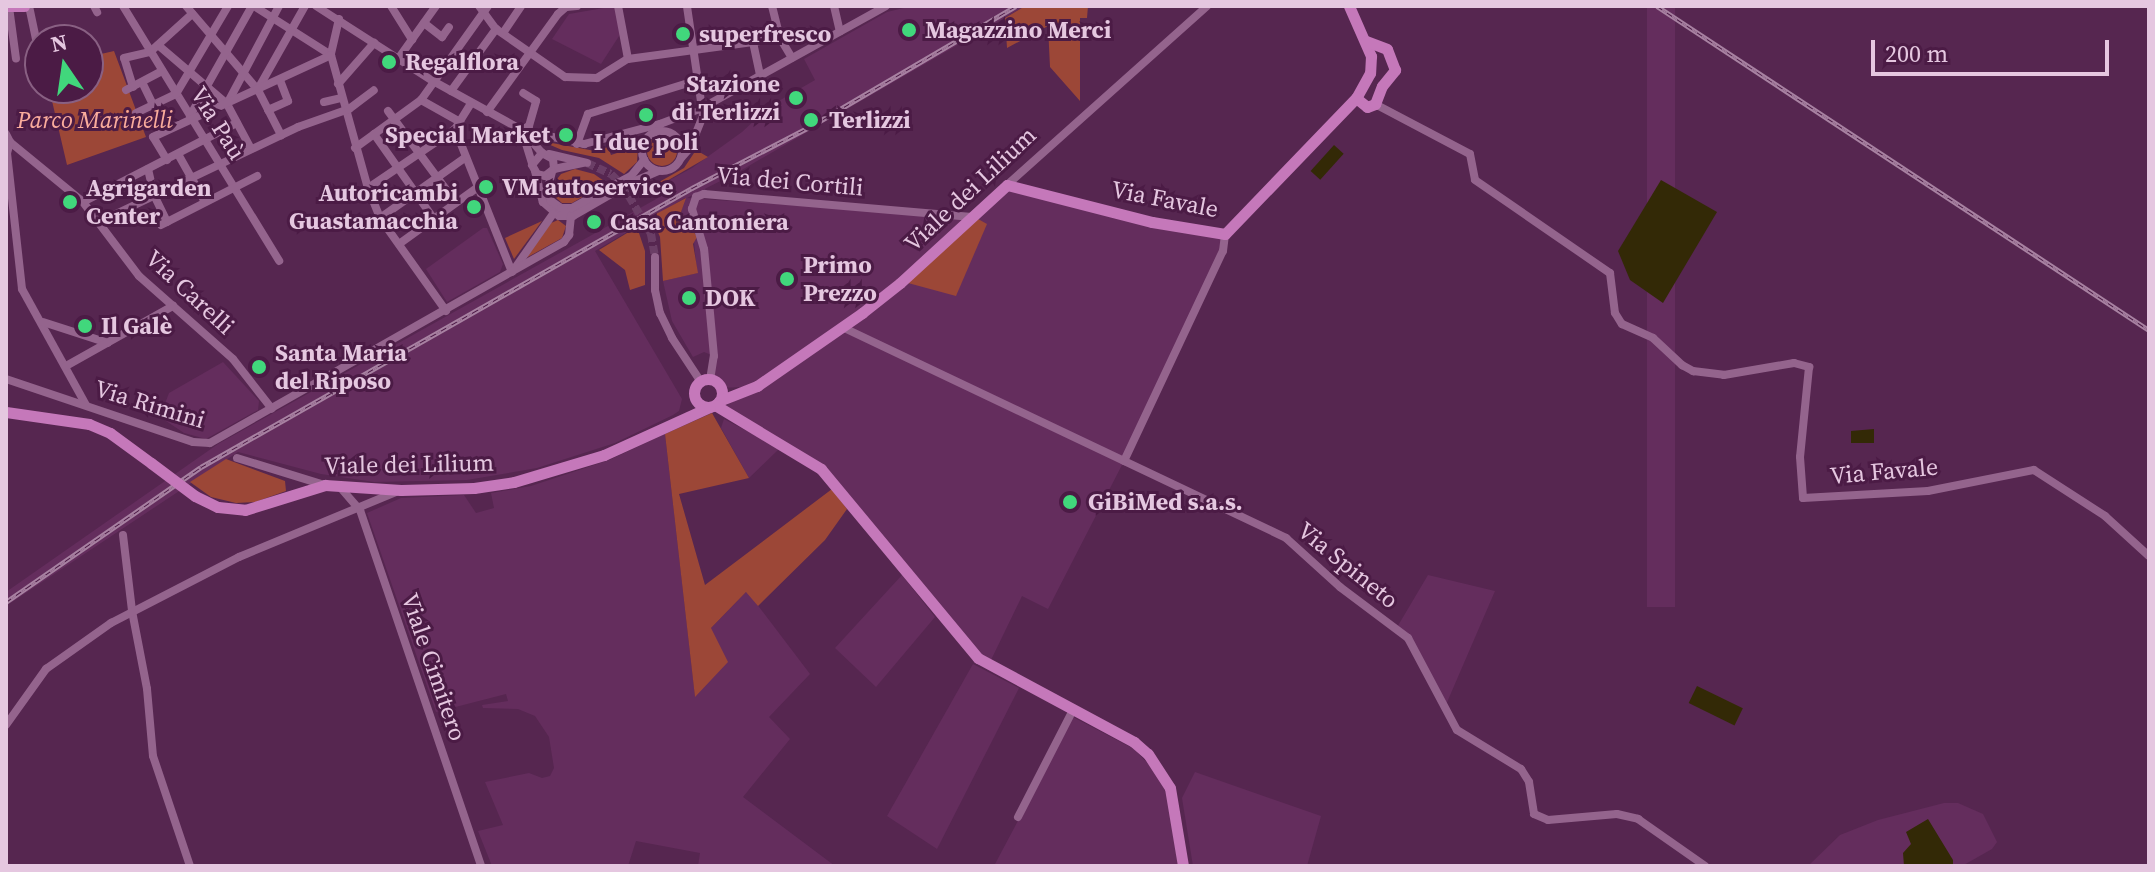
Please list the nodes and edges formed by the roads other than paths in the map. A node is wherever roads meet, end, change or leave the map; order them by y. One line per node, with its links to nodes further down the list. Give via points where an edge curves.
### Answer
1 (8, 6): 2 (main road); 43 (street)
2 (27, 6)
3 (123, 6): 38 (street, Via Paù)
4 (228, 6): 30 (street)
5 (253, 6): 23 (street); 39 (street)
6 (279, 6): 23 (street)
7 (305, 6): 27 (street)
8 (316, 6): 24 (street)
9 (391, 6): 32 (street)
10 (436, 6): 25 (street)
11 (521, 6): 28 (street)
12 (577, 6): 40 (street, via 561,10)
13 (618, 6): 45 (street)
14 (687, 6): 37 (street)
15 (772, 6): 31 (street)
16 (834, 6): 29 (street)
17 (886, 6): 21 (street)
18 (1207, 6): 106 (street, Viale dei Lilium)
19 (1349, 6): 33 (main road)
20 (484, 8): 28 (street); 52 (street)
21 (871, 9): 29 (street)
22 (189, 10): 30 (street); 36 (street)
23 (273, 18): 27 (street); 48 (street)
24 (339, 19): 35 (street); 41 (street)
25 (424, 23): 26 (street, via 442,37); 32 (street)
26 (449, 27)
27 (292, 30): 41 (street); 56 (street)
28 (500, 31): 40 (street); 58 (street)
29 (840, 31): 42 (street)
30 (211, 35): 39 (street); 47 (street)
31 (780, 38): 34 (street); 42 (street)
32 (412, 40): 44 (street)
33 (1366, 41): 62 (main road, via 1372,66); 67 (main road, via 1387,49 1395,70)
34 (753, 42): 37 (street); 49 (street)
35 (374, 43): 44 (street); 53 (street)
36 (158, 45): 38 (street); 47 (street)
37 (693, 50): 45 (street); 51 (street)
38 (150, 52): 46 (street, Via Paù); 54 (street, via 124,58)
39 (226, 53): 48 (street); 55 (street)
40 (530, 53): 45 (street, via 565,77 597,78); 73 (street)
41 (331, 55): 50 (street); 53 (street)
42 (792, 58): 49 (street)
43 (16, 59)
44 (398, 59): 52 (street)
45 (628, 59)
46 (162, 71): 54 (street); 60 (street, Via Paù)
47 (190, 72): 55 (street); 60 (street)
48 (243, 73): 56 (street); 66 (street)
49 (760, 75): 69 (street)
50 (280, 80): 56 (street); 70 (street, via 288,101)
51 (698, 80): 69 (street); 86 (street, via 588,114)
52 (433, 81): 58 (street); 63 (street)
53 (338, 84): 61 (street)
54 (133, 86): 68 (street)
55 (206, 87): 66 (street); 75 (street)
56 (258, 90): 66 (street); 70 (street)
57 (374, 90): 71 (street)
58 (451, 91): 65 (street)
59 (523, 93): 80 (street, via 536,101 529,126)
60 (176, 94): 68 (street); 75 (street, Via Paù)
61 (341, 98): 64 (street); 71 (street)
62 (1356, 98): 67 (main road, via 1367,107); 123 (main road, Via Favale)
63 (421, 100): 76 (street); 79 (street)
64 (324, 102)
65 (471, 103): 73 (street); 79 (street)
66 (227, 104): 75 (street); 77 (street)
67 (1375, 104): 151 (street, Via Favale, via 1470,154 1475,180 1610,273 1615,313 1622,324 1653,338 1682,365 1724,375 1794,363 1809,367 1800,443 1803,498 1928,491 2034,470 2105,516)
68 (153, 105): 74 (street)
69 (702, 108): 78 (street); 93 (street, via 690,148)
70 (268, 110): 83 (street)
71 (345, 111): 83 (street); 87 (street)
72 (388, 111): 76 (street)
73 (487, 112): 80 (street)
74 (136, 113)
75 (191, 118): 85 (street, Via Paù); 94 (street, via 153,137)
76 (394, 119): 82 (street); 89 (street)
77 (237, 123): 85 (street); 88 (street)
78 (660, 124): 81 (street); 86 (street)
79 (458, 126): 89 (street); 92 (street)
80 (522, 130): 86 (street); 91 (street); 98 (street)
81 (654, 133): 93 (street, via 666,131 677,137); 95 (street, via 643,144)
82 (374, 134): 87 (street); 97 (street)
83 (281, 135): 88 (street)
84 (8, 138): 113 (street, Via Carelli); 116 (street)
85 (205, 140): 90 (street); 96 (street, Via Paù)
86 (577, 144)
87 (355, 148): 109 (street)
88 (251, 149): 96 (street)
89 (419, 153): 97 (street); 104 (street)
90 (178, 154): 94 (street); 103 (street)
91 (545, 154): 98 (street); 100 (street, via 555,162); 100 (street, via 587,163)
92 (466, 157): 104 (street); 107 (street)
93 (681, 158): 101 (street, via 673,168)
94 (167, 160): 99 (street)
95 (644, 160): 101 (street); 105 (street)
96 (220, 164): 103 (street); 108 (street, Via Paù)
97 (398, 168): 109 (street); 111 (street)
98 (533, 168): 100 (street, via 543,176); 117 (street, via 541,198)
99 (148, 169): 112 (street); 113 (street)
100 (553, 171): 110 (street, via 548,193 561,208)
101 (659, 171): 105 (street)
102 (257, 176): 108 (street)
103 (191, 178): 112 (street); 114 (street)
104 (437, 178): 111 (street); 115 (street)
105 (633, 178): 110 (street, bridge)
106 (1007, 185): 119 (main road, Viale dei Lilium); 123 (main road, Via Favale)
107 (478, 187): 115 (street); 127 (street)
108 (234, 188): 114 (street); 126 (street, Via Paù)
109 (368, 188): 120 (street)
110 (612, 190): 118 (street)
111 (415, 193): 120 (street); 121 (street)
112 (154, 195): 114 (street, via 164,223); 122 (street)
113 (83, 202): 122 (street, Via Carelli)
114 (205, 202)
115 (456, 203): 121 (street)
116 (10, 207): 130 (street, via 22,289)
117 (553, 214): 118 (street); 127 (street, Via Rimini)
118 (571, 216): 127 (street, Via Rimini, via 566,241)
119 (972, 217): 131 (main road, Viale dei Lilium); 135 (street, Via dei Cortili, via 696,197 692,209 704,249 714,356)
120 (380, 218): 124 (street)
121 (434, 219): 124 (street)
122 (99, 222): 128 (street, Via Carelli, via 139,276)
123 (1225, 234): 145 (street, via 1223,251)
124 (399, 244): 129 (street)
125 (655, 257): 135 (street, via 660,313 672,338)
126 (279, 261)
127 (512, 272): 129 (street, Via Rimini)
128 (173, 306): 132 (street); 141 (street, Via Carelli, via 233,359)
129 (446, 311): 141 (street, Via Rimini)
130 (42, 322): 132 (street); 133 (street)
131 (842, 327): 137 (main road, Viale dei Lilium); 145 (street, Via Spineto)
132 (108, 343): 133 (street)
133 (66, 366): 140 (street)
134 (6, 380): 140 (street, Via Rimini)
135 (706, 381): 136 (main road); 138 (main road)
136 (721, 388): 137 (main road); 139 (main road)
137 (752, 389): 139 (main road, Viale dei Lilium)
138 (695, 398): 139 (main road, via 701,405); 143 (main road)
139 (715, 404): 143 (main road, Viale dei Lilium); 153 (main road, via 821,469 978,658)
140 (86, 405): 141 (street, Via Rimini, via 203,444)
141 (272, 409)
142 (6, 412): 146 (main road, Viale dei Lilium, bridge, via 89,424 110,433 218,507 245,510)
143 (685, 418): 148 (main road, Viale dei Lilium, via 604,455 538,477 474,488)
144 (237, 458): 146 (street)
145 (1124, 461): 159 (street, Via Spineto, via 1286,538 1408,638 1457,730 1521,769 1529,782 1534,814 1548,820 1617,814 1638,819)
146 (325, 485): 147 (main road, Viale dei Lilium)
147 (339, 486): 148 (main road, Viale dei Lilium); 149 (street, Viale Cimitero)
148 (401, 490): 149 (street)
149 (360, 510): 152 (street, via 262,547); 157 (street, Viale Cimitero)
150 (123, 535): 152 (street)
151 (2149, 556)
152 (132, 611): 154 (street, via 46,669); 156 (street, via 153,756)
153 (1073, 710): 155 (street); 158 (main road, via 1134,742 1162,771 1172,794)
154 (6, 725)
155 (1018, 817)
156 (190, 866)
157 (481, 866)
158 (1183, 866)
159 (1705, 866)

